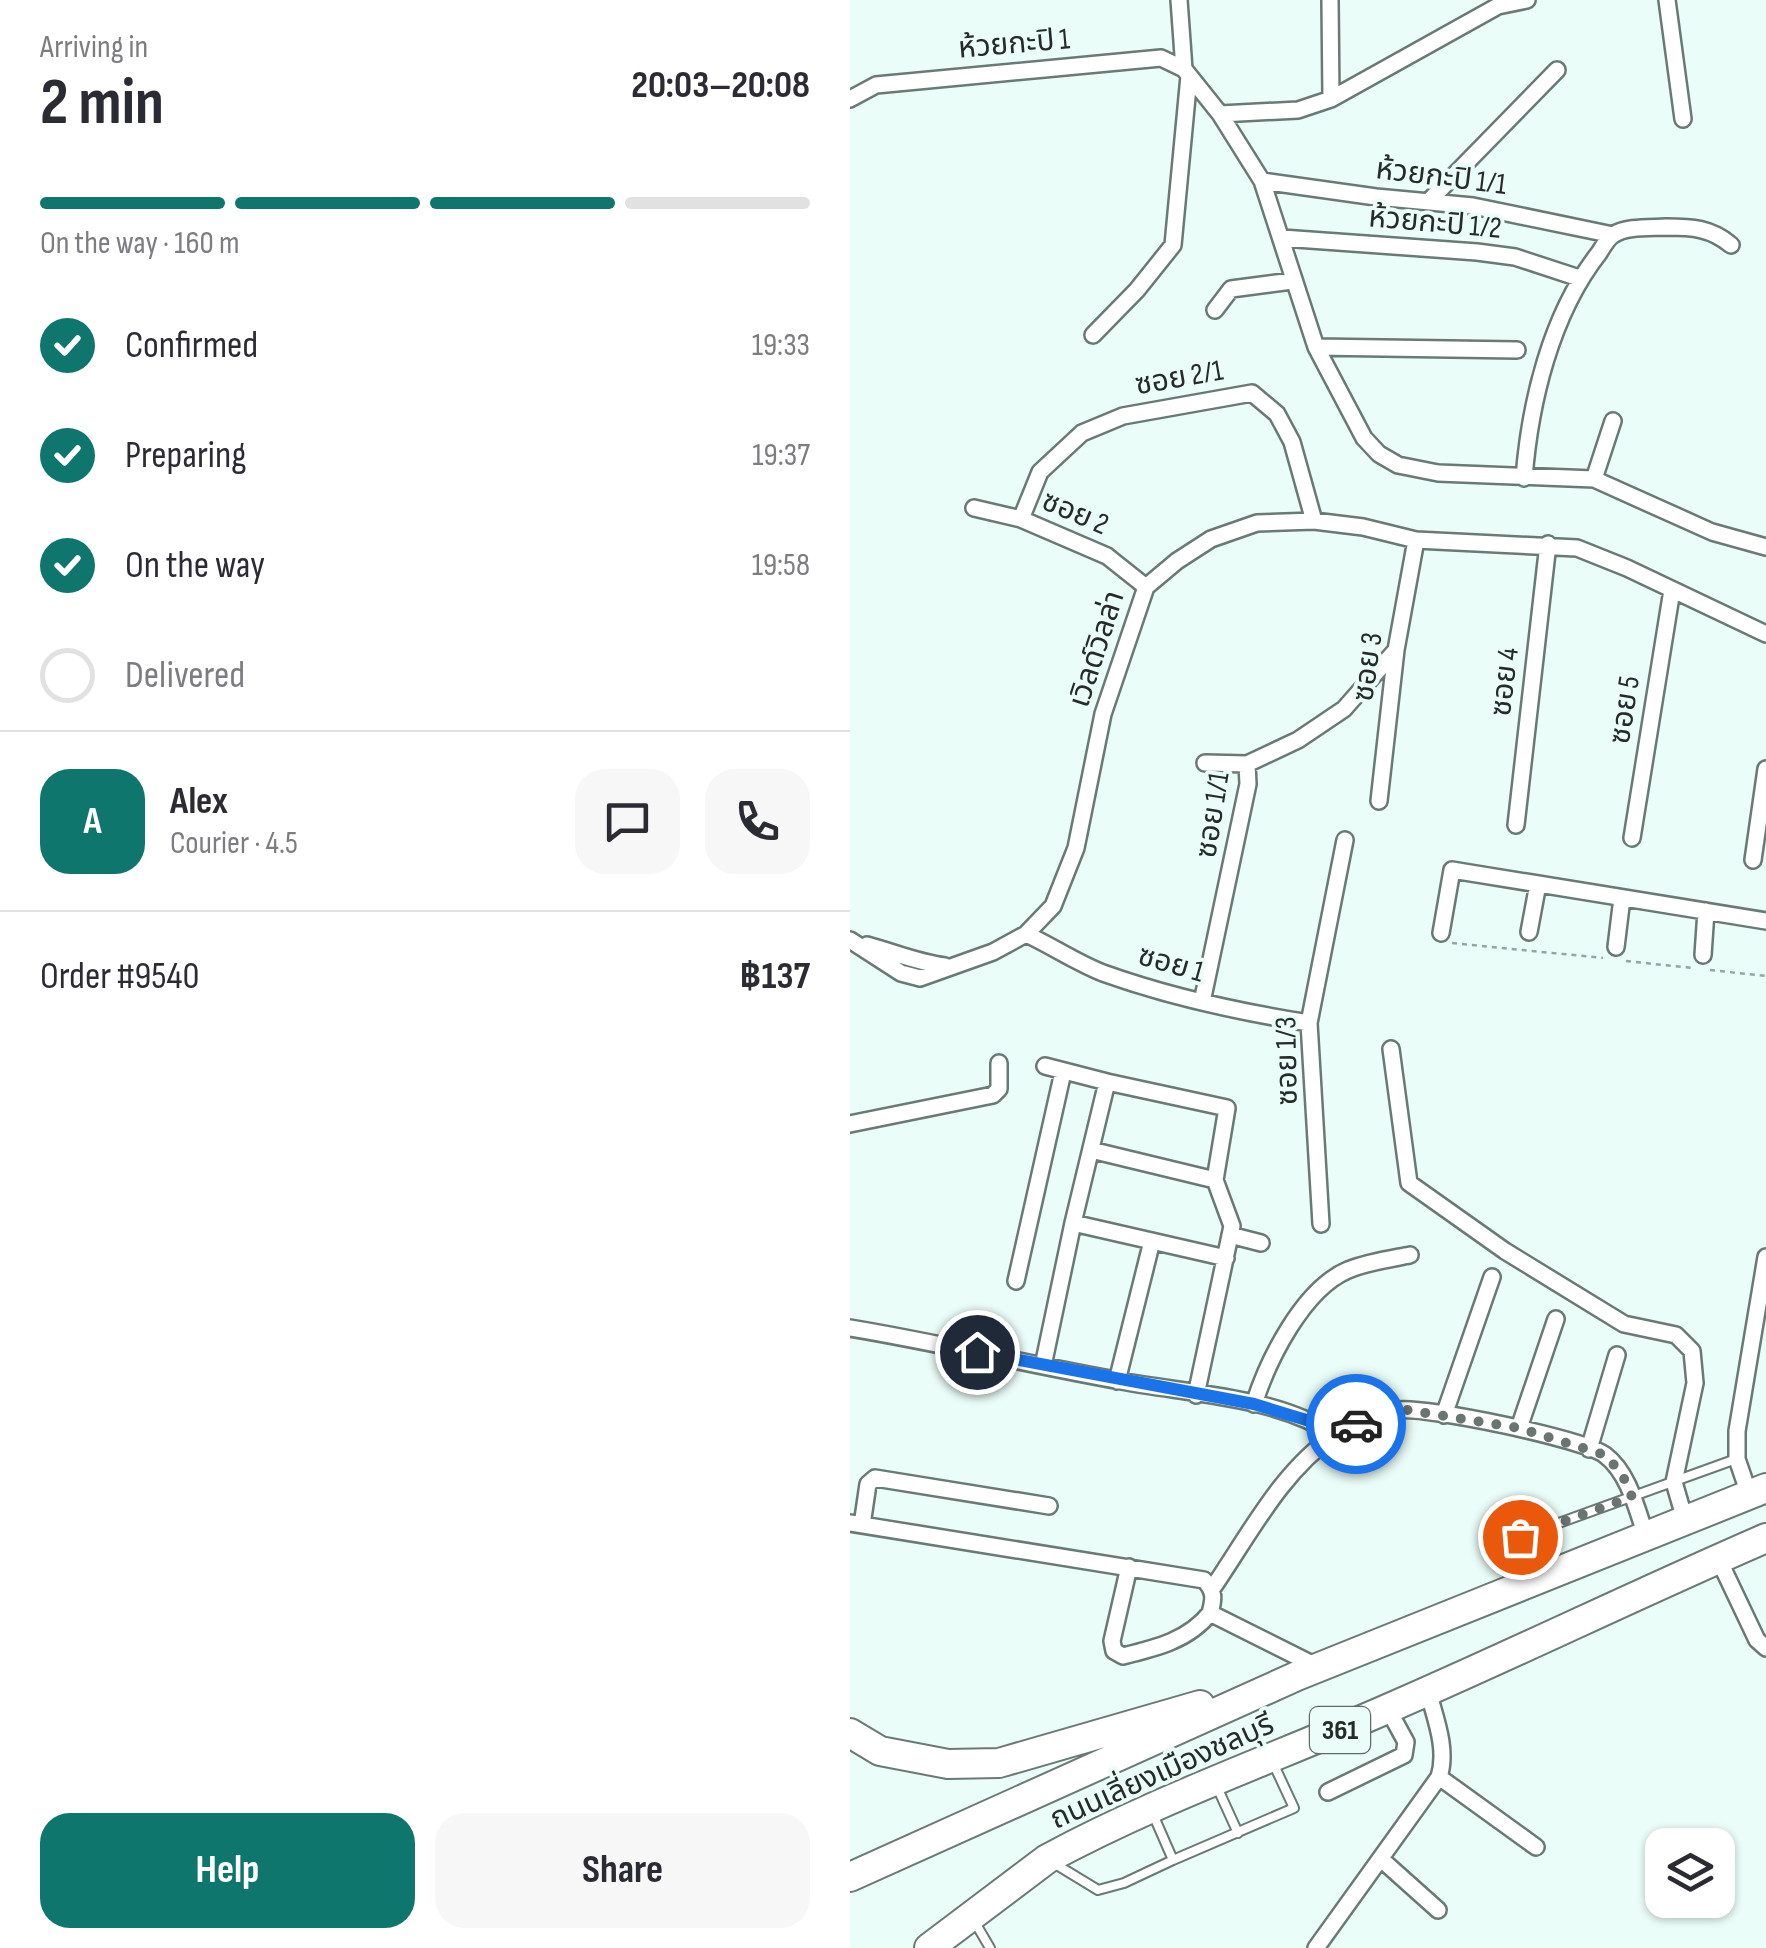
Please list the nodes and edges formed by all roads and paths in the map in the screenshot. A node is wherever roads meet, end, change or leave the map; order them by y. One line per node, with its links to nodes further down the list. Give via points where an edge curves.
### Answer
1 (1178, 0): 6 (street)
2 (1330, 0): 8 (street)
3 (1527, 0): 8 (street, via 1498,6)
4 (1667, 0): 10 (street)
5 (1557, 70): 12 (street)
6 (1186, 72): 7 (street, ห้วยกะปิ 1, via 1161,58 876,85); 9 (street); 19 (street, via 1173,245)
7 (850, 98)
8 (1331, 99): 9 (street, via 1298,110)
9 (1220, 114): 11 (street)
10 (1683, 119)
11 (1262, 181): 12 (street, ห้วยกะปิ 1/1); 14 (street)
12 (1428, 202): 13 (street, ห้วยกะปิ 1/1)
13 (1613, 235): 15 (street, via 1682,227 1716,232); 16 (street)
14 (1282, 238): 16 (street, ห้วยกะปิ 1/2, via 1477,252); 17 (street)
15 (1731, 245)
16 (1579, 278): 23 (street, via 1535,400)
17 (1292, 282): 18 (street, via 1230,289); 20 (street)
18 (1215, 310)
19 (1093, 335)
20 (1316, 348): 21 (street); 23 (street, via 1364,438 1398,466)
21 (1517, 350)
22 (1613, 420): 24 (street)
23 (1524, 478): 24 (street)
24 (1594, 479): 30 (street, via 1712,532)
25 (974, 508): 26 (street, ซอย 2)
26 (1021, 519): 27 (street, ซอย 2/1, via 1040,472 1082,433 1123,416 1252,393 1277,414 1292,442); 31 (street, ซอย 2, via 1107,556)
27 (1314, 521): 28 (street, เวิลด์วิลล่า); 31 (street, เวิลด์วิลล่า, via 1257,523 1211,539)
28 (1416, 540): 29 (street, เวิลด์วิลล่า); 34 (street, ซอย 3)
29 (1548, 544): 32 (street, เวิลด์วิลล่า, via 1577,548); 39 (street, ซอย 4)
30 (1766, 547)
31 (1146, 587): 49 (street, เวิลด์วิลล่า, via 1103,714 1076,848 1053,906)
32 (1672, 590): 33 (street, เวิลด์วิลล่า); 40 (street, ซอย 5)
33 (1766, 634)
34 (1396, 650): 36 (street, ซอย 1/1, via 1344,709); 38 (street, ซอย 3)
35 (1205, 763): 36 (street)
36 (1247, 764): 55 (street, ซอย 1/1, via 1238,840)
37 (1766, 769): 42 (street)
38 (1379, 801)
39 (1516, 825)
40 (1632, 838)
41 (1344, 840): 56 (street, ซอย 1/3)
42 (1753, 860)
43 (1538, 884): 44 (street); 47 (street); 48 (street, via 1452,870)
44 (1622, 898): 45 (street); 51 (street)
45 (1706, 911): 46 (street); 52 (street)
46 (1766, 921)
47 (1529, 932)
48 (1442, 933): 53 (path, via 1445,942)
49 (1026, 934): 50 (street, เวิลด์วิลล่า, via 953,967); 55 (street, ซอย 1, via 1099,971)
50 (854, 941)
51 (1616, 946)
52 (1707, 962): 54 (path)
53 (1691, 968)
54 (1766, 976)
55 (1202, 1002): 56 (street, ซอย 1)
56 (1309, 1023): 66 (street, ซอย 1/3)
57 (1390, 1048): 87 (street, via 1409,1183 1624,1324 1676,1335 1692,1351 1695,1382)
58 (999, 1063): 62 (street, via 993,1095)
59 (1044, 1066): 60 (street)
60 (1063, 1072): 61 (street); 74 (street)
61 (1107, 1082): 63 (street); 64 (street, via 1227,1108)
62 (850, 1124)
63 (1091, 1150): 64 (street); 65 (street)
64 (1215, 1180): 67 (street)
65 (1072, 1223): 68 (street); 78 (street)
66 (1321, 1224)
67 (1230, 1235): 69 (street); 72 (street)
68 (1152, 1241): 72 (street); 79 (street)
69 (1261, 1242)
70 (1410, 1256): 81 (street, via 1344,1271 1316,1294 1274,1353)
71 (1766, 1257): 86 (street)
72 (1226, 1258): 80 (street)
73 (1492, 1277): 82 (street)
74 (1016, 1280)
75 (1556, 1318): 83 (street)
76 (850, 1328): 78 (street)
77 (1617, 1355): 85 (street)
78 (1043, 1366): 79 (street)
79 (1118, 1381): 80 (street)
80 (1196, 1395): 81 (street)
81 (1254, 1404): 84 (street)
82 (1444, 1415): 83 (street); 84 (street, via 1401,1409)
83 (1519, 1428): 85 (street)
84 (1335, 1435): 98 (street, via 1282,1486)
85 (1589, 1449): 89 (street, via 1605,1455)
86 (1737, 1459): 87 (lane); 88 (street)
87 (1674, 1482): 89 (lane); 91 (street)
88 (1758, 1491): 91 (highway, 361)
89 (1632, 1497): 93 (street); 97 (lane, via 1520,1537)
90 (1049, 1506): 92 (street, via 875,1478)
91 (1685, 1520): 93 (highway, 361)
92 (856, 1524): 96 (street)
93 (1646, 1536): 97 (highway, 361)
94 (1766, 1538): 95 (highway, ถนนเลี่ยงเมืองชลบุรี / 361)
95 (1718, 1558): 100 (street); 102 (highway, ถนนเลี่ยงเมืองชลบุรี / 361)
96 (1128, 1567): 98 (street, via 1204,1580); 99 (street, via 1114,1651 1124,1656 1174,1641)
97 (1518, 1588): 101 (highway, 361)
98 (1212, 1589): 99 (street)
99 (1210, 1613): 101 (street)
100 (1766, 1648)
101 (1308, 1672): 104 (highway, via 999,1763 948,1764 880,1750); 115 (highway, 361)
102 (1428, 1690): 103 (highway, ถนนเลี่ยงเมืองชลบุรี / 361); 106 (street, via 1442,1746)
103 (1388, 1708): 105 (highway, ถนนเลี่ยงเมืองชลบุรี / 361); 108 (street, via 1406,1742 1404,1755)
104 (850, 1733)
105 (1271, 1759): 107 (highway, ถนนเลี่ยงเมืองชลบุรี / 361); 110 (lane, via 1294,1808)
106 (1439, 1777): 111 (street); 113 (street)
107 (1215, 1782): 109 (highway, ถนนเลี่ยงเมืองชลบุรี / 361); 110 (lane)
108 (1328, 1792)
109 (1150, 1808): 112 (highway, ถนนเลี่ยงเมืองชลบุรี / 361); 114 (lane)
110 (1238, 1833): 114 (lane)
111 (1536, 1847)
112 (1047, 1859): 114 (lane, via 1098,1890); 117 (highway, ถนนเลี่ยงเมืองชลบุรี / 361)
113 (1381, 1859): 116 (street); 120 (street)
114 (1173, 1860)
115 (850, 1877)
116 (1438, 1910)
117 (970, 1916): 118 (highway, ถนนเลี่ยงเมืองชลบุรี / 361); 119 (lane)
118 (929, 1948)
119 (990, 1948)
120 (1316, 1948)

